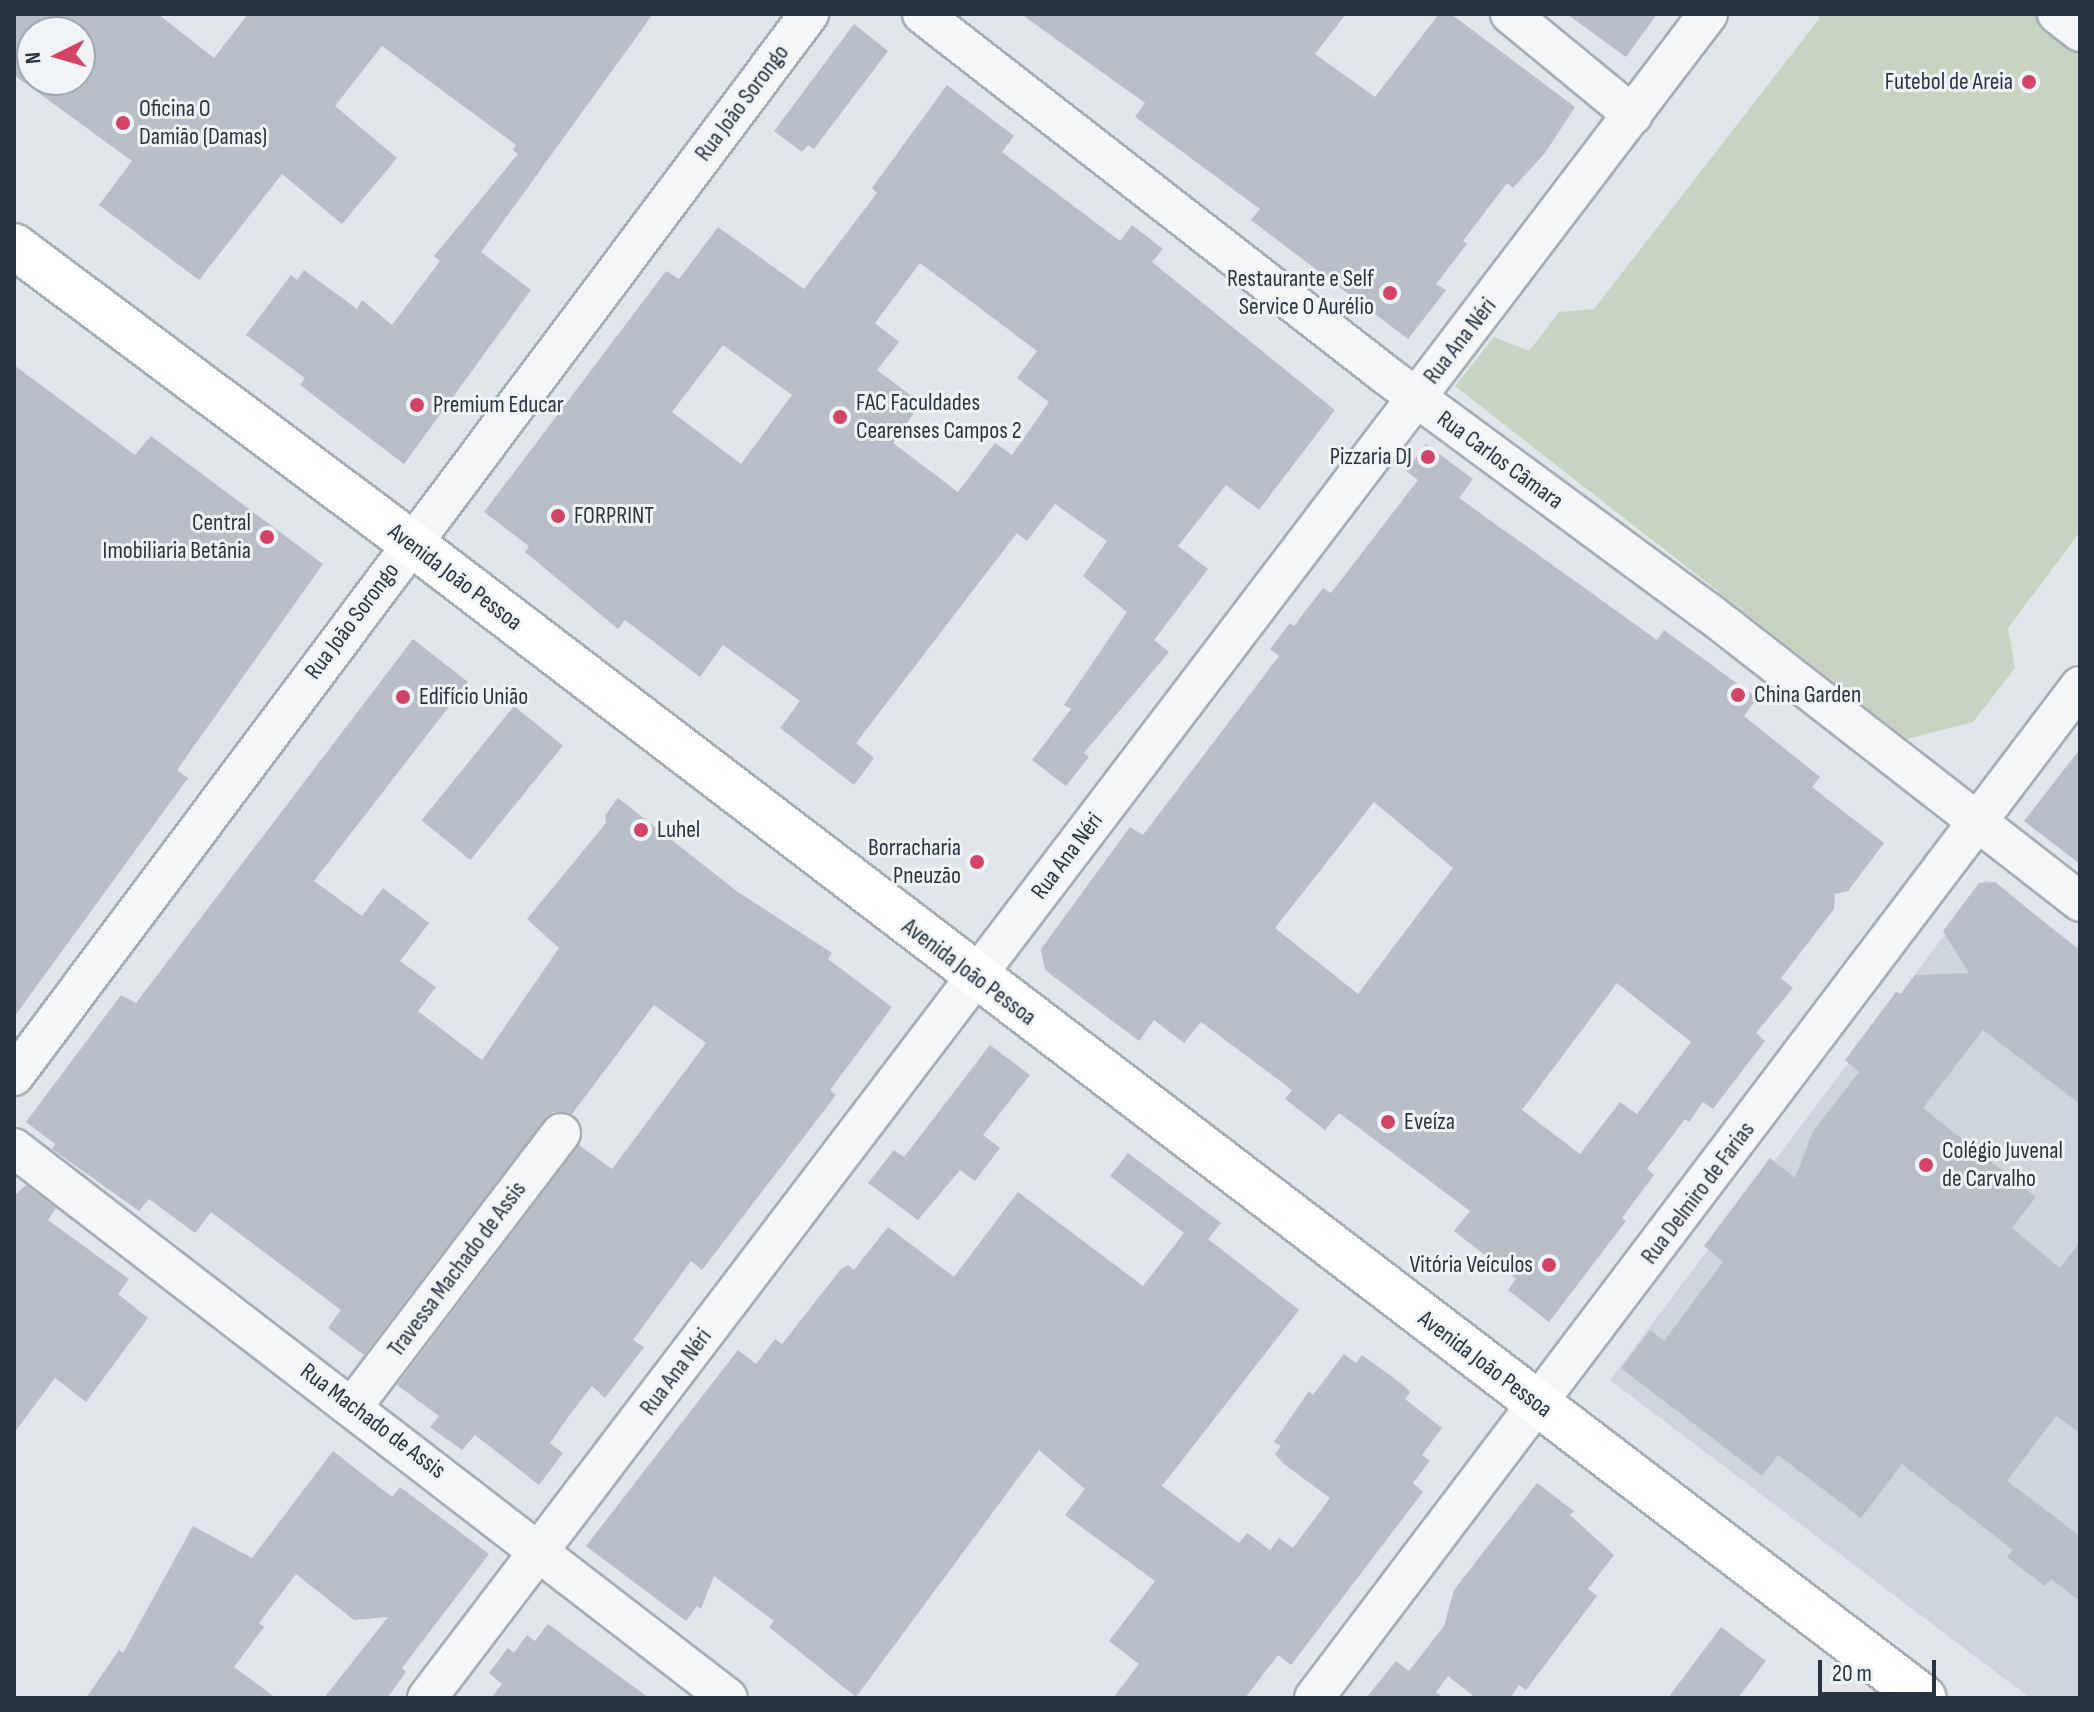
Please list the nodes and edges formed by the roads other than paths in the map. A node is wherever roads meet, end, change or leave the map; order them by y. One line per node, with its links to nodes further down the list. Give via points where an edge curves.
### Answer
1 (809, 14): 10 (street, Rua João Sorongo)
2 (922, 14): 9 (street, Rua Carlos Câmara)
3 (1510, 14): 7 (street)
4 (1708, 14): 7 (street, Rua Ana Néri)
5 (2057, 14): 6 (street)
6 (2080, 32)
7 (1633, 115): 9 (street, Rua Ana Néri)
8 (14, 246): 10 (main road, Avenida João Pessoa)
9 (1416, 398): 12 (street, Rua Carlos Câmara); 14 (street, Rua Ana Néri)
10 (411, 543): 14 (main road, Avenida João Pessoa); 15 (street, Rua João Sorongo)
11 (2080, 686): 12 (street, Rua Delmiro de Farias)
12 (1981, 822): 13 (street, Rua Carlos Câmara); 18 (street, Rua Delmiro de Farias)
13 (2080, 902)
14 (976, 977): 18 (main road, Avenida João Pessoa); 20 (street, Rua Ana Néri)
15 (14, 1076)
16 (561, 1133): 19 (street, Travessa Machado de Assis)
17 (14, 1148): 19 (street, Rua Machado de Assis)
18 (1538, 1405): 23 (street, Rua Delmiro de Farias); 24 (main road, Avenida João Pessoa)
19 (353, 1406): 20 (street, Rua Machado de Assis)
20 (541, 1551): 21 (street, Rua Machado de Assis); 22 (street, Rua Ana Néri)
21 (721, 1696)
22 (427, 1698)
23 (1314, 1698)
24 (1924, 1698)

